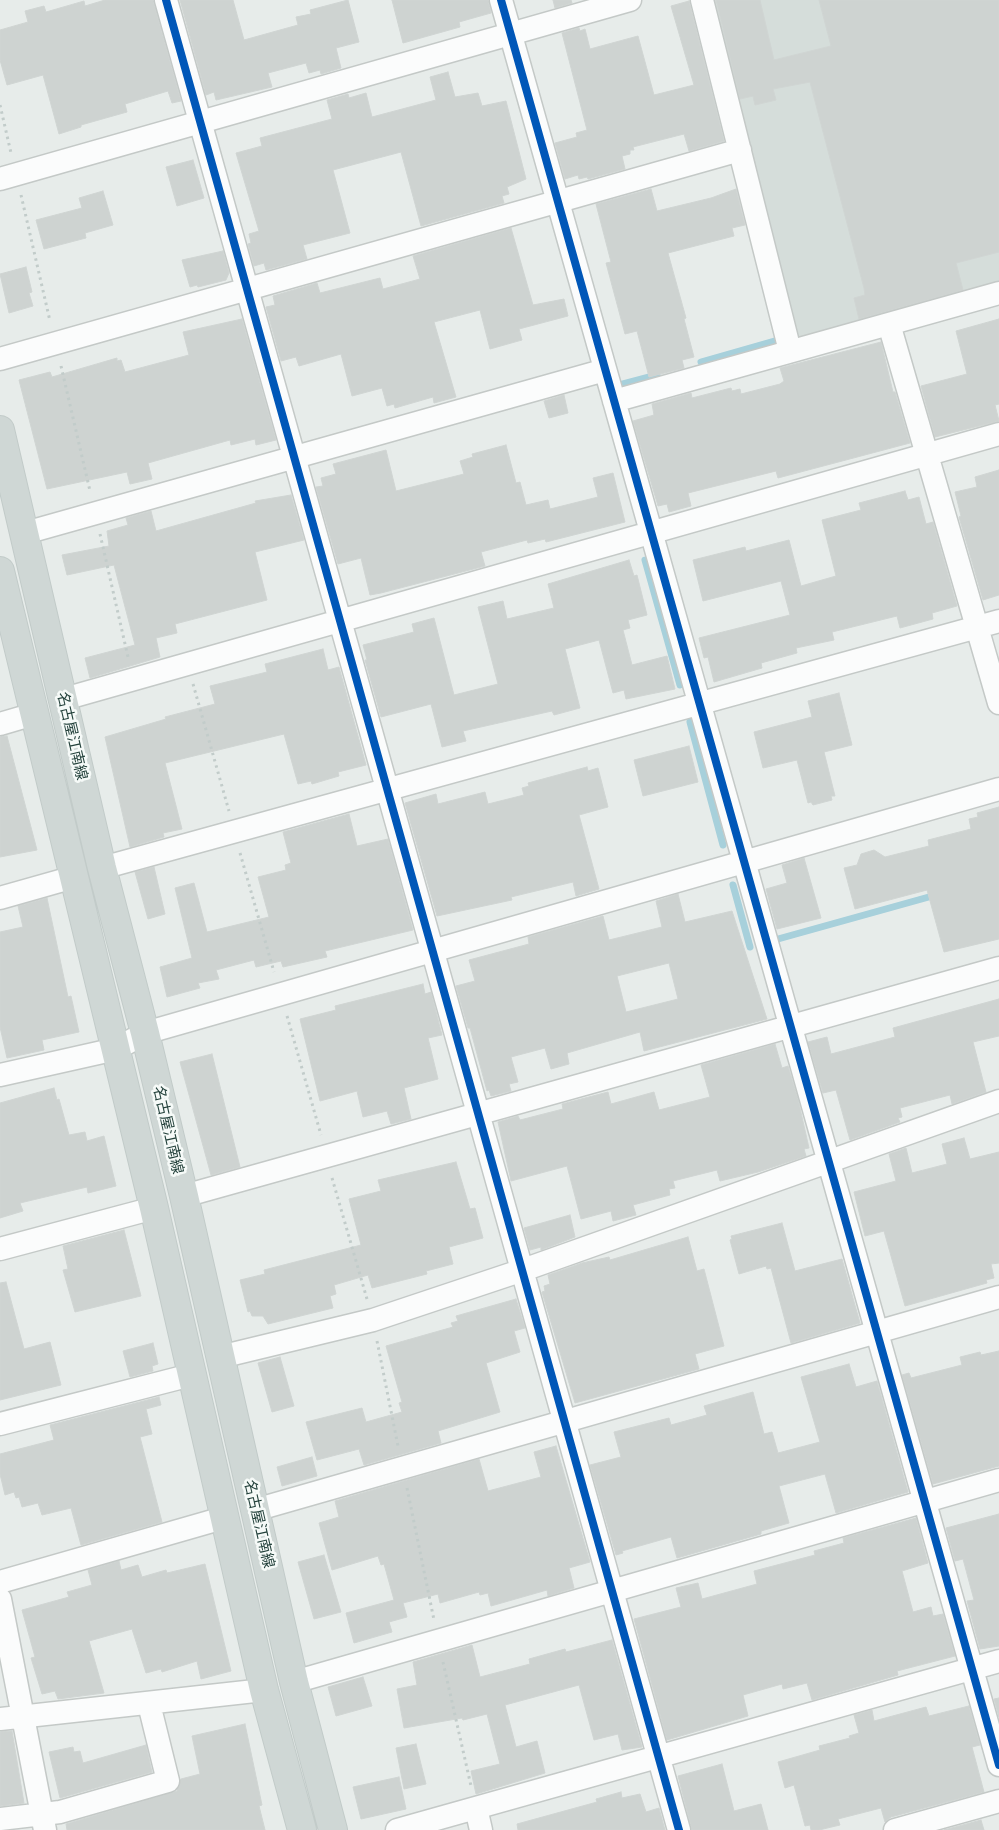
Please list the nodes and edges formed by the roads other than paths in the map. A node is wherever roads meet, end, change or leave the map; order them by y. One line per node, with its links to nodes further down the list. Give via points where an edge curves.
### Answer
1 (166, 0): 6 (street)
2 (501, 0): 5 (street)
3 (630, 0): 5 (street)
4 (702, 0): 7 (street)
5 (510, 34): 6 (street); 9 (street)
6 (201, 121): 8 (street); 10 (street)
7 (740, 150): 9 (street); 13 (street)
8 (8, 176)
9 (558, 201): 10 (street); 15 (street)
10 (248, 289): 14 (street); 20 (street)
11 (999, 293): 12 (street)
12 (889, 324): 13 (street); 19 (street)
13 (790, 351): 16 (street)
14 (0, 359)
15 (605, 370): 16 (street); 20 (street)
16 (614, 401): 22 (street)
17 (0, 430): 21 (main road, 名古屋江南線)
18 (999, 434): 19 (street)
19 (927, 454): 22 (street); 26 (street)
20 (295, 456): 21 (street); 24 (street)
21 (25, 532): 27 (main road, 名古屋江南線)
22 (651, 533): 24 (street); 28 (street)
23 (0, 570): 30 (main road, 名古屋江南線)
24 (341, 621): 27 (street); 32 (street)
25 (999, 621): 26 (street)
26 (977, 627): 28 (street); 29 (street)
27 (64, 699): 35 (main road, 名古屋江南線)
28 (699, 703): 32 (street); 34 (street)
29 (999, 704)
30 (34, 714): 31 (street); 36 (main road, 名古屋江南線)
31 (0, 724)
32 (388, 789): 35 (street); 38 (street)
33 (999, 789): 34 (street)
34 (744, 862): 38 (street); 40 (street)
35 (102, 868): 41 (main road, 名古屋江南線)
36 (74, 877): 37 (street); 42 (main road, 名古屋江南線)
37 (0, 898)
38 (434, 951): 41 (street); 45 (street)
39 (999, 968): 40 (street)
40 (791, 1027): 45 (street); 46 (street)
41 (145, 1033): 42 (street); 47 (main road, 名古屋江南線)
42 (116, 1049): 43 (street); 48 (main road, 名古屋江南線)
43 (0, 1075)
44 (999, 1101): 46 (street)
45 (479, 1114): 47 (street); 50 (street)
46 (829, 1161): 50 (street); 52 (street)
47 (184, 1196): 53 (main road, 名古屋江南線)
48 (154, 1208): 49 (street); 54 (main road, 名古屋江南線)
49 (0, 1249)
50 (523, 1270): 53 (street, via 373,1320); 55 (street)
51 (999, 1297): 52 (street)
52 (876, 1332): 55 (street); 58 (street)
53 (220, 1357): 59 (main road, 名古屋江南線)
54 (191, 1375): 56 (street); 60 (main road, 名古屋江南線)
55 (564, 1421): 59 (street); 62 (street)
56 (0, 1424)
57 (999, 1480): 58 (street)
58 (925, 1502): 62 (street); 65 (street)
59 (255, 1510): 66 (main road, 名古屋江南線)
60 (223, 1518): 61 (street); 67 (main road, 名古屋江南線)
61 (0, 1582)
62 (612, 1591): 66 (street); 71 (street)
63 (0, 1599): 69 (street)
64 (999, 1662): 65 (street)
65 (972, 1669): 71 (street); 72 (street)
66 (294, 1682): 79 (main road, 名古屋江南線)
67 (264, 1690): 68 (street); 78 (main road, 名古屋江南線)
68 (149, 1704): 69 (street); 76 (street, via 168,1781 60,1812)
69 (22, 1717): 70 (street); 76 (street)
70 (0, 1719)
71 (659, 1757): 74 (street); 82 (street)
72 (999, 1765)
73 (999, 1801): 83 (street)
74 (476, 1808): 77 (street); 81 (street)
75 (0, 1819): 76 (street)
76 (44, 1822)
77 (431, 1825): 80 (street)
78 (302, 1830)
79 (333, 1830)
80 (397, 1830)
81 (481, 1830)
82 (680, 1830)
83 (895, 1830)

